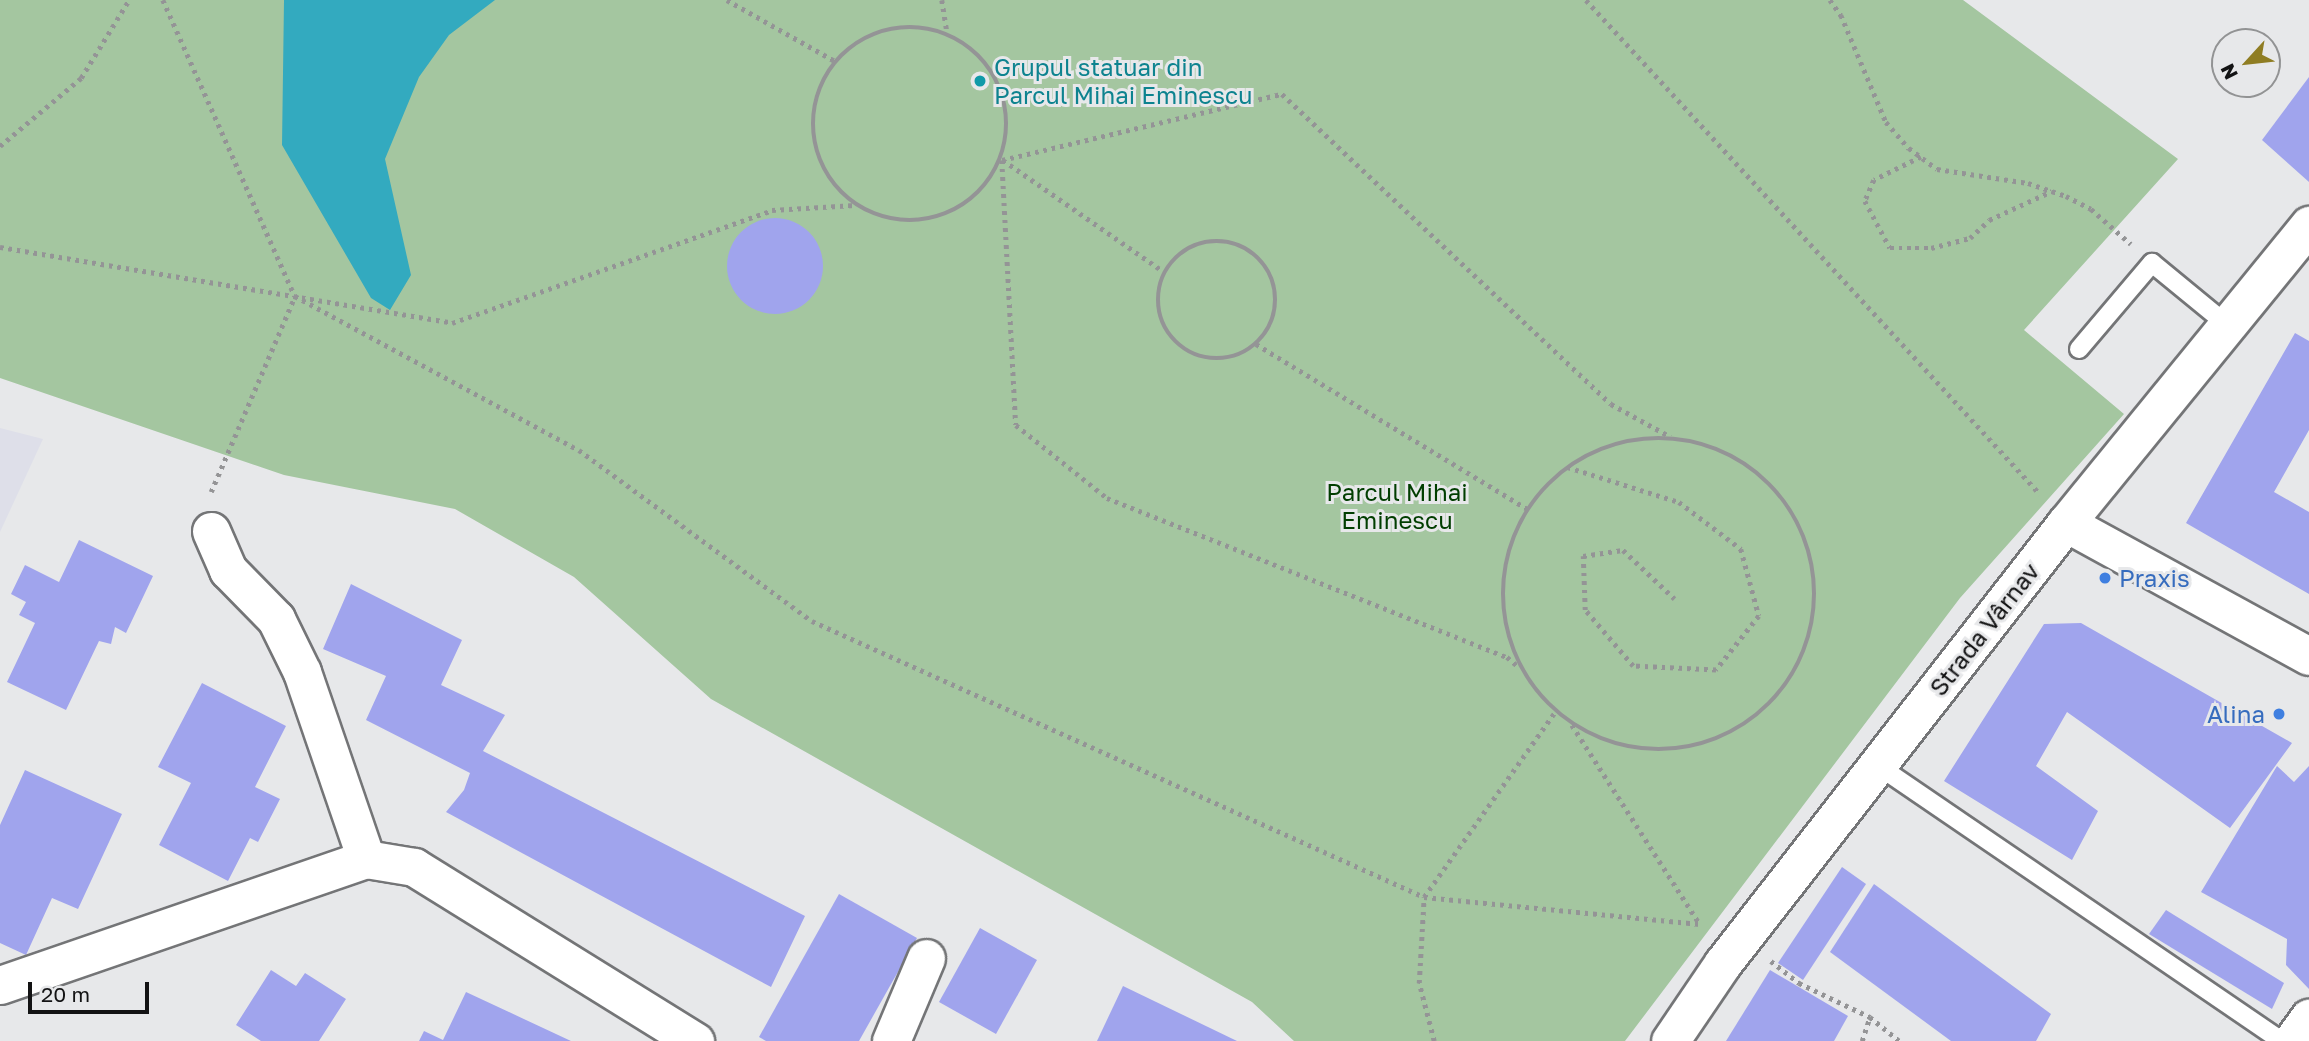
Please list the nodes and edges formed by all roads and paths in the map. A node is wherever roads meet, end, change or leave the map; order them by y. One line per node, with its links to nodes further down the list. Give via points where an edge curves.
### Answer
1 (129, 0): 9 (path, via 81,78)
2 (163, 0): 18 (path)
3 (727, 0): 8 (path)
4 (942, 0): 7 (path)
5 (1586, 0): 25 (path)
6 (1830, 0): 10 (path, via 1841,15 1886,122)
7 (947, 33): 8 (path, via 918,26 887,29 858,41); 11 (path, via 973,49 993,72 1005,100 1008,130)
8 (835, 61): 13 (path, via 818,89 812,121 817,153 832,183)
9 (0, 146)
10 (1921, 157): 12 (path, via 1937,169); 12 (path, via 1874,180 1865,201 1890,248 1931,248 1970,237 1989,220)
11 (1002, 160): 13 (path, via 987,185 966,205 940,218 910,222 881,218); 17 (path); 22 (path, via 1282,94 1611,404); 29 (path, via 1016,425 1107,498 1507,657)
12 (2052, 191): 16 (path, via 2091,209)
13 (855, 205): 18 (path, via 772,210 452,323)
14 (2309, 225): 19 (street, Strada Vârnav)
15 (0, 247): 18 (path)
16 (2152, 263): 19 (lane); 21 (lane)
17 (1164, 272): 20 (path, via 1158,312 1180,346 1198,356 1218,359 1238,355); 20 (path, via 1190,246 1209,241 1227,241 1260,259 1271,275 1275,312)
18 (295, 296): 26 (path, via 208,501); 34 (path, via 579,450 812,621)
19 (2225, 323): 25 (street, Strada Vârnav)
20 (1255, 344): 24 (path)
21 (2079, 349)
22 (1671, 438): 23 (path, via 1635,439 1598,449); 31 (path, via 1721,450 1765,479 1797,520 1814,569 1814,621 1797,670 1764,711 1721,739 1671,751 1619,746)
23 (1567, 467): 24 (path); 27 (path, via 1679,502 1741,549 1759,616 1716,670 1633,666 1585,610 1583,556 1623,550)
24 (1527, 509): 29 (path, via 1509,547 1503,588 1507,630)
25 (2066, 523): 28 (street); 32 (street, Strada Vârnav)
26 (211, 531): 33 (street, via 228,570 276,619 302,672)
27 (1675, 599)
28 (2309, 656)
29 (1521, 670): 30 (path)
30 (1555, 712): 31 (path); 34 (path)
31 (1572, 724): 35 (path)
32 (1877, 765): 36 (street, Strada Vârnav); 47 (lane)
33 (366, 859): 38 (street); 41 (street, via 414,867)
34 (1424, 897): 35 (path); 43 (path, via 1419,983)
35 (1700, 924): 36 (path)
36 (1734, 949): 39 (path); 44 (street, Strada Vârnav)
37 (926, 958): 42 (street)
38 (0, 985)
39 (1870, 1017): 45 (path); 46 (path)
40 (2309, 1018): 48 (street)
41 (695, 1041)
42 (891, 1041)
43 (1434, 1041)
44 (1670, 1041)
45 (1862, 1041)
46 (1900, 1041)
47 (2281, 1041)
48 (2292, 1041)

